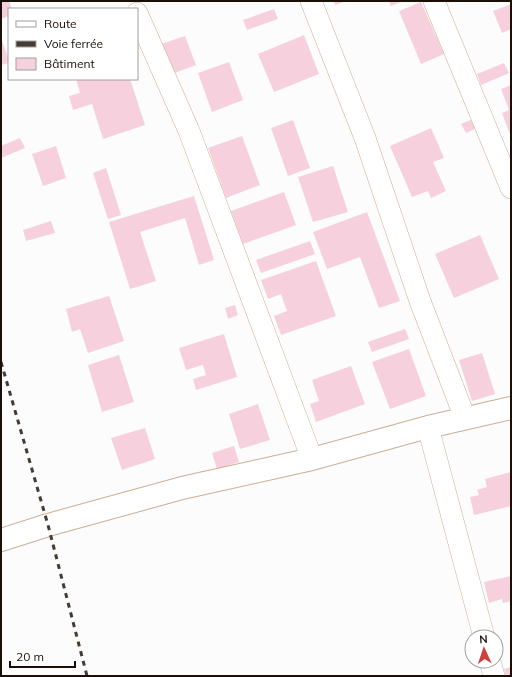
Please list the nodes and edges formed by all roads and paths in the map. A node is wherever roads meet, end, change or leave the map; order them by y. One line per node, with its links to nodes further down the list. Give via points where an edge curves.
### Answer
1 (311, 1): 6 (street, via 365,138 420,301)
2 (434, 1): 4 (street)
3 (138, 15): 8 (street, via 189,131)
4 (511, 188)
5 (511, 408): 6 (street)
6 (465, 418): 7 (street)
7 (428, 427): 8 (street); 10 (street)
8 (312, 459): 9 (street, via 182,488)
9 (1, 540)
10 (482, 629)

